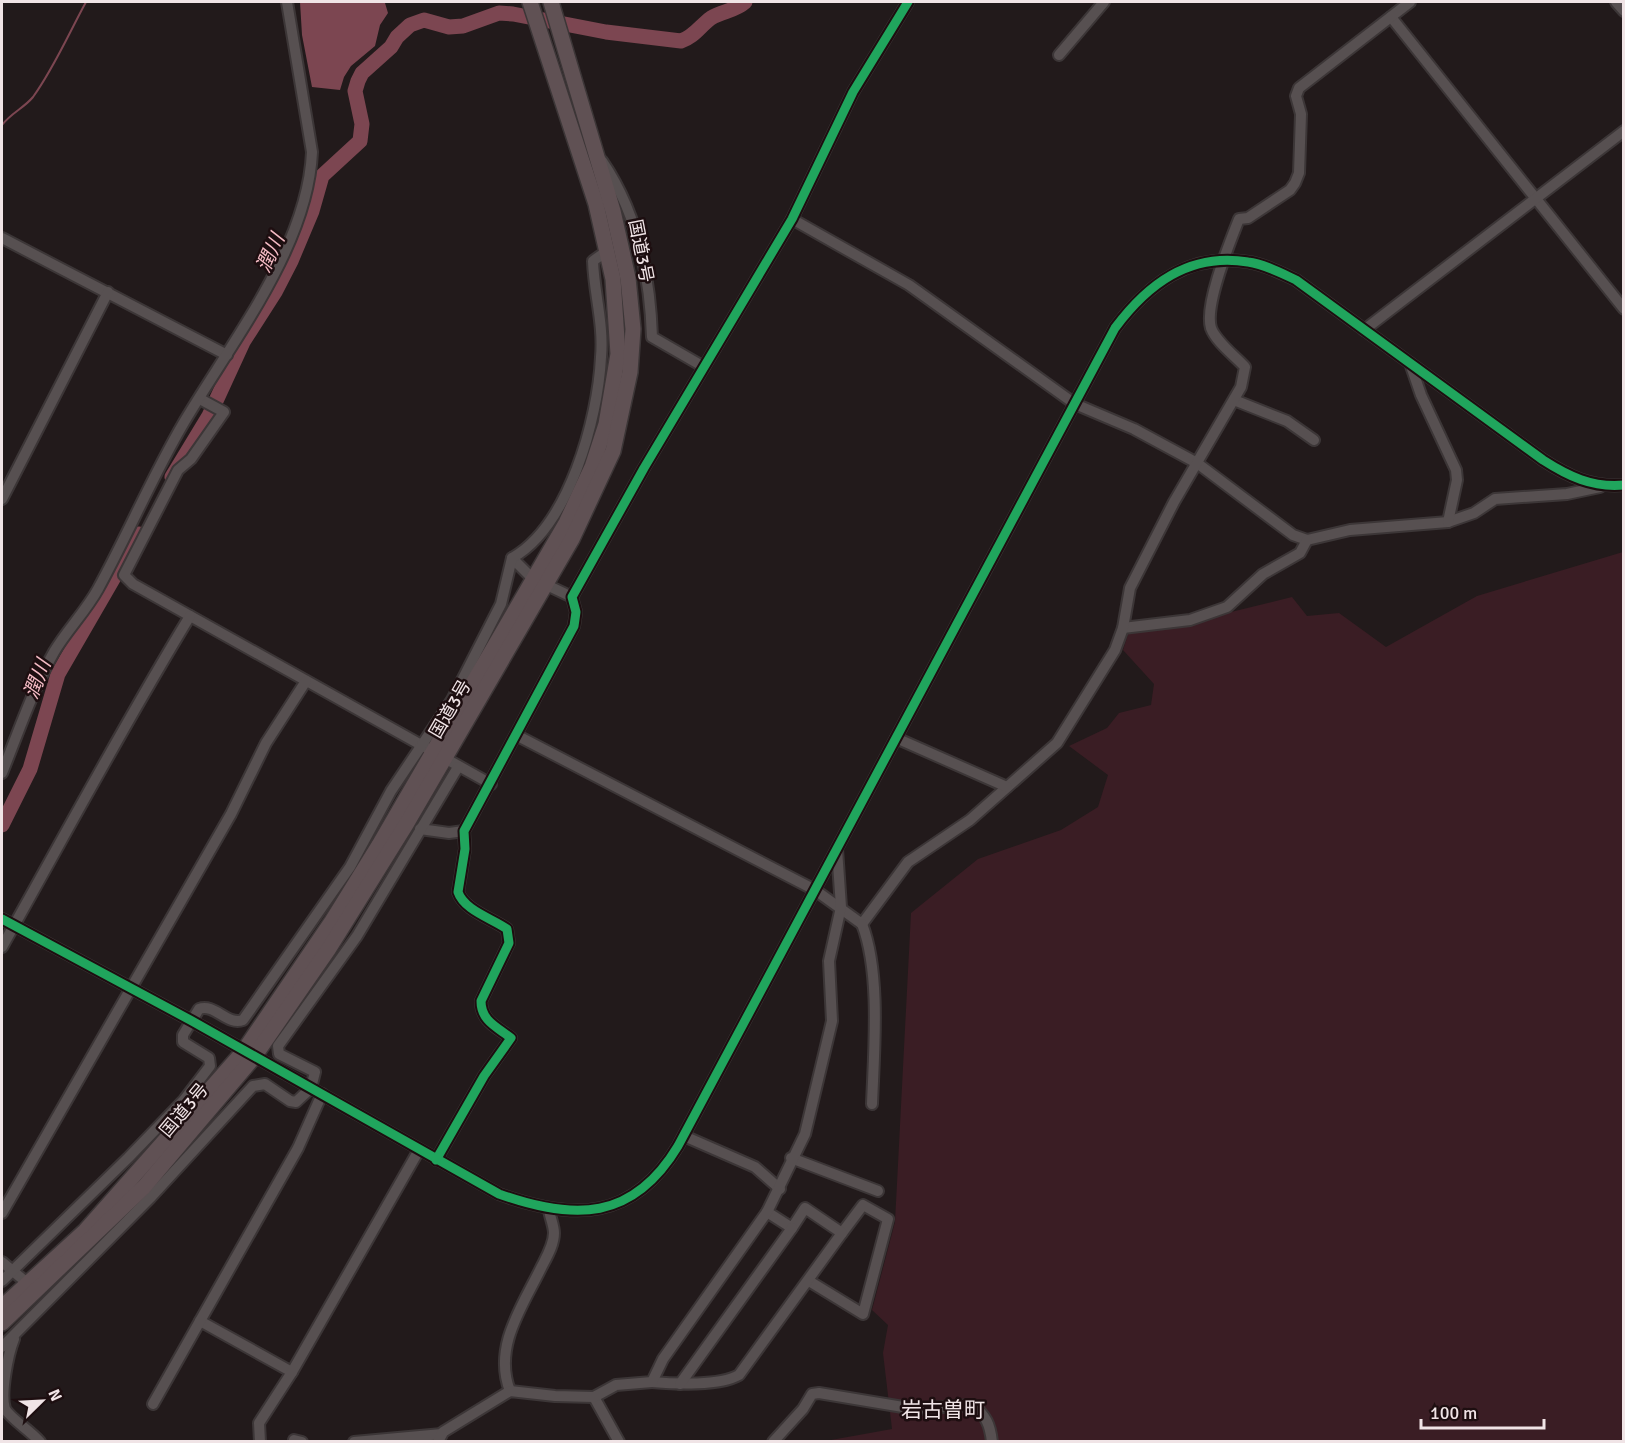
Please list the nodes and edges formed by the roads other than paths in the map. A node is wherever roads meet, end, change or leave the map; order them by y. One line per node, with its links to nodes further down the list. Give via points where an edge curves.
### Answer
1 (287, 2): 21 (street, via 312,152 311,174 286,251)
2 (908, 2): 14 (street, via 853,92)
3 (1104, 2): 10 (street)
4 (1410, 2): 9 (street)
5 (1616, 2): 8 (street)
6 (531, 3): 16 (highway, 国道3号)
7 (552, 3): 12 (highway, 国道3号)
8 (1623, 11)
9 (1391, 17): 13 (street); 17 (street, via 1297,92 1301,114 1299,173 1295,183 1266,207 1239,219)
10 (1059, 55)
11 (1623, 131): 13 (street)
12 (594, 150): 23 (street, via 611,175 636,235 649,291 652,337); 35 (highway, 国道3号, via 622,243 628,278 633,328 630,372 613,451 582,520)
13 (1537, 200): 19 (street); 20 (street)
14 (792, 219): 23 (street); 26 (street, via 909,285)
15 (2, 237): 18 (street)
16 (608, 251): 34 (street, via 593,261 602,357 579,462 546,526); 35 (highway, 国道3号, via 618,354 606,424 592,467)
17 (1223, 260): 20 (street, via 1249,262 1296,280); 25 (street, via 1211,309 1211,326 1245,367 1246,374); 26 (street, via 1178,271 1146,291 1114,328)
18 (108, 292): 21 (street); 31 (street)
19 (1623, 309)
20 (1364, 330): 22 (street)
21 (227, 355): 24 (street)
22 (1410, 363): 30 (street, via 1549,464 1576,479); 32 (street, via 1456,470)
23 (704, 367): 36 (street)
24 (202, 400): 37 (street, via 224,412 191,459 178,470 124,575 133,584); 44 (street, via 152,478 96,592 54,652)
25 (1234, 400): 27 (street, via 1287,421); 28 (street)
26 (1075, 404): 28 (street, via 1134,429); 41 (street)
27 (1314, 440)
28 (1197, 463): 33 (street, via 1293,535); 38 (street, via 1130,588)
29 (1623, 485): 30 (street)
30 (1604, 486): 32 (street, via 1567,494 1495,498 1474,513)
31 (2, 499)
32 (1448, 522): 33 (street, via 1350,530)
33 (1307, 540): 38 (street, via 1300,553 1263,574 1227,607 1190,620)
34 (512, 558): 35 (street); 42 (street, via 501,604 452,700)
35 (538, 580): 36 (street); 42 (highway, 国道3号)
36 (572, 597): 40 (street, via 574,626)
37 (190, 615): 39 (street); 54 (street, via 136,704)
38 (1124, 628): 46 (street, via 1115,651 1057,743)
39 (306, 681): 42 (street); 56 (street, via 266,743 231,814)
40 (516, 735): 45 (street); 50 (street)
41 (896, 738): 46 (street); 49 (street)
42 (432, 753): 43 (street); 57 (street, via 391,792 350,867 243,1020 233,1021 204,1007); 58 (highway, 国道3号, via 367,888)
43 (458, 768): 45 (street); 47 (street)
44 (2, 773)
45 (491, 784): 48 (street)
46 (1007, 787): 53 (street, via 970,820 908,862)
47 (420, 829): 48 (street); 59 (street, via 357,936 278,1046 279,1054 315,1072)
48 (464, 831): 65 (street, via 460,898 465,905 507,929 509,935 481,1001 481,1011 511,1038)
49 (837, 848): 50 (street); 51 (street)
50 (815, 890): 51 (street); 62 (street)
51 (841, 907): 53 (street); 64 (street, via 829,961 832,1021 805,1134)
52 (2, 919): 54 (street)
53 (862, 924): 61 (street, via 870,943)
54 (14, 926): 55 (street); 56 (street)
55 (2, 947)
56 (129, 988): 57 (street); 70 (street)
57 (192, 1021): 58 (street); 74 (street, via 183,1042 209,1058 210,1066 184,1100)
58 (249, 1054): 59 (street); 77 (highway, 国道3号, via 144,1187)
59 (311, 1088): 60 (street); 77 (street, via 296,1102 265,1084 253,1086 150,1198)
60 (322, 1094): 63 (street); 79 (street, via 298,1148)
61 (872, 1104)
62 (684, 1136): 66 (street, via 755,1167); 68 (street, via 668,1162 627,1198 586,1212)
63 (419, 1150): 65 (street); 83 (street)
64 (791, 1158): 66 (street); 67 (street)
65 (435, 1160): 68 (street, via 499,1194)
66 (780, 1189): 69 (street)
67 (878, 1191)
68 (549, 1210): 86 (street, via 554,1233 550,1251 510,1331 503,1357 503,1374)
69 (767, 1212): 71 (street); 84 (street, via 669,1350)
70 (2, 1213)
71 (792, 1228): 72 (street, via 805,1208); 85 (street)
72 (842, 1233): 76 (street); 76 (street, via 863,1205 888,1220 863,1314)
73 (2, 1262): 74 (street)
74 (14, 1270): 75 (street); 77 (street)
75 (2, 1281)
76 (809, 1281): 85 (street, via 739,1375)
77 (37, 1293): 78 (highway, 国道3号); 80 (highway, 国道3号); 81 (street)
78 (2, 1308)
79 (200, 1321): 83 (street); 88 (street)
80 (2, 1323)
81 (16, 1336): 82 (street); 90 (street, via 5,1368 2,1398 5,1409)
82 (2, 1347)
83 (292, 1372): 91 (street, via 259,1423)
84 (652, 1382): 85 (street); 87 (street, via 616,1385)
85 (680, 1384)
86 (510, 1390): 87 (street); 89 (street)
87 (594, 1397): 93 (street)
88 (153, 1404)
89 (440, 1438): 92 (street)
90 (40, 1442)
91 (260, 1442)
92 (354, 1442)
93 (619, 1442)
94 (773, 1442): 95 (street, via 812,1394 819,1393 915,1409 973,1405 984,1414)
95 (992, 1442)

